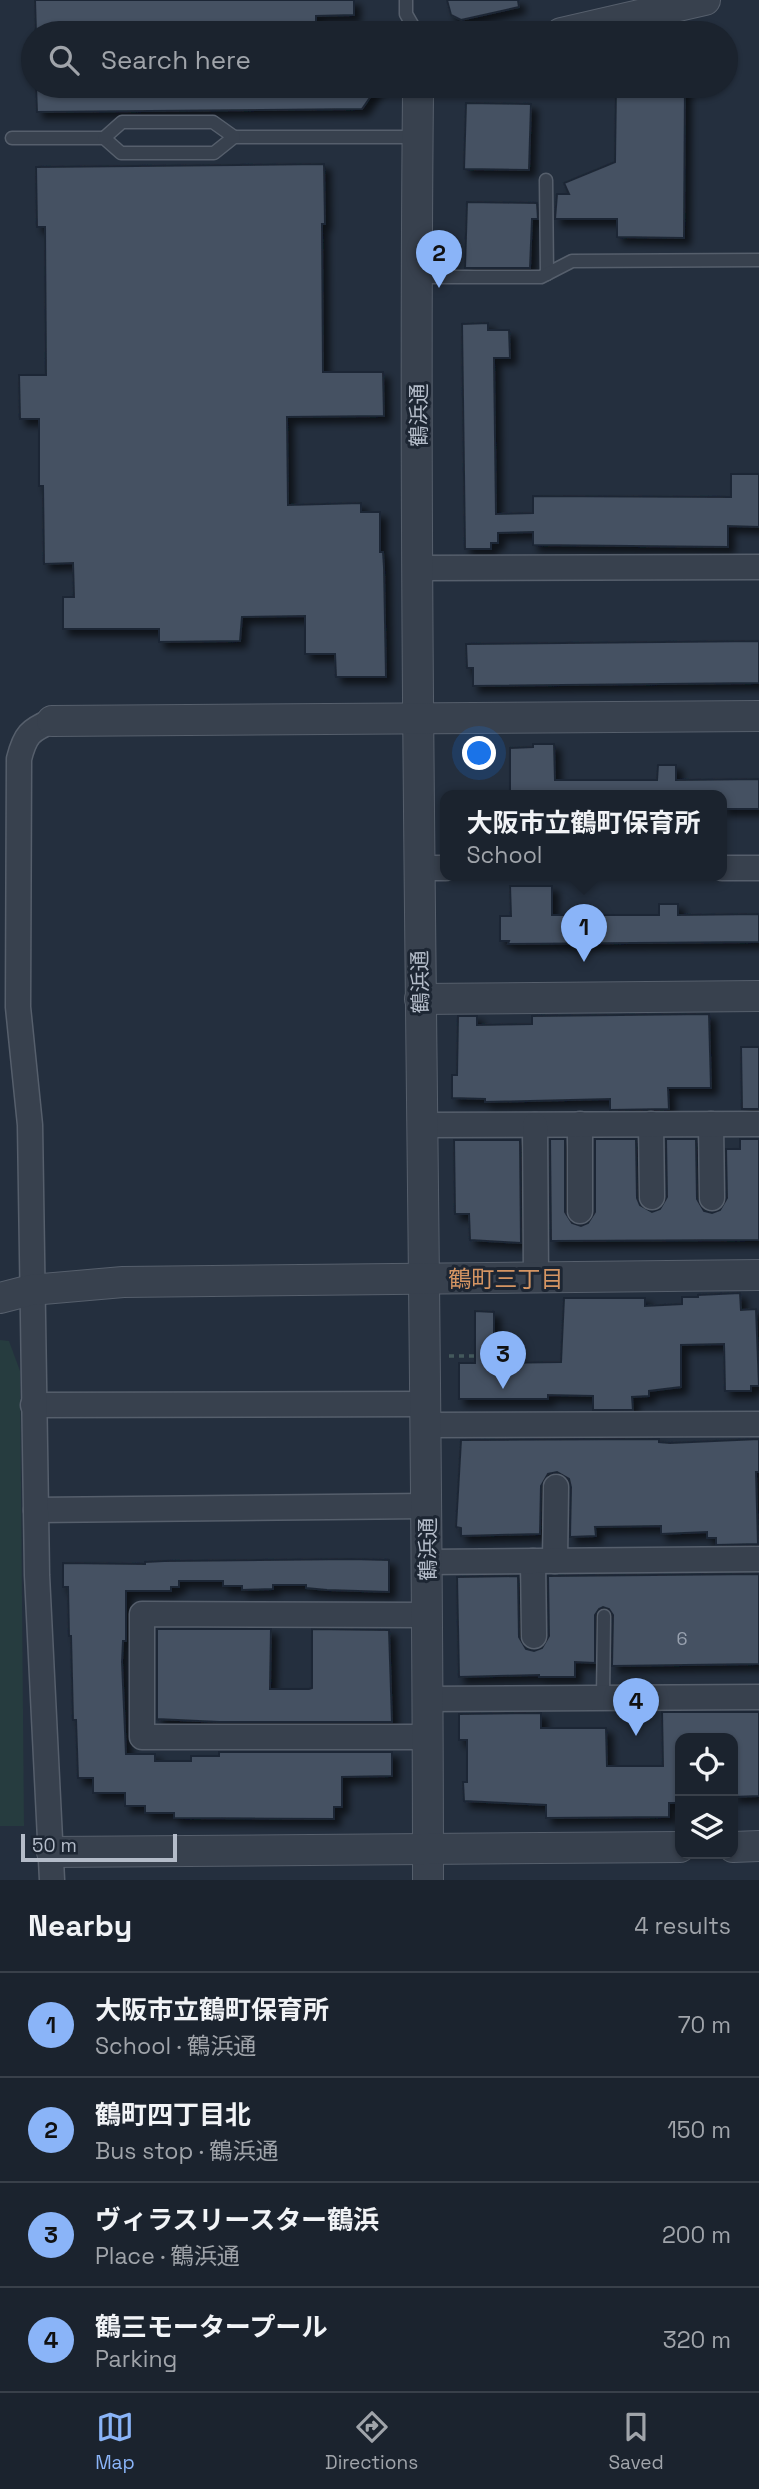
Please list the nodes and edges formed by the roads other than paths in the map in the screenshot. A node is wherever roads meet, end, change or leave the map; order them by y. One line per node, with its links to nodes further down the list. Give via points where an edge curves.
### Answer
1 (407, 0): 3 (lane)
2 (705, 0): 4 (street)
3 (411, 21)
4 (613, 21)
5 (418, 98): 6 (street, 鶴浜通)
6 (417, 137): 9 (lane); 13 (street, 鶴浜通)
7 (12, 138): 8 (lane)
8 (104, 138): 9 (lane, via 121,153 214,153); 9 (lane, via 122,122 213,122)
9 (234, 138)
10 (546, 180): 12 (lane)
11 (759, 260): 12 (lane, via 572,261)
12 (547, 274): 13 (lane)
13 (417, 277): 15 (street, 鶴浜通)
14 (759, 567): 15 (street)
15 (418, 568): 17 (street, 鶴浜通)
16 (759, 716): 17 (street)
17 (418, 720): 18 (street); 19 (street, 鶴浜通)
18 (52, 721): 36 (street, via 34,729 23,742 19,759 18,1007 30,1125)
19 (432, 868): 23 (street, 鶴浜通)
20 (727, 868): 21 (street)
21 (759, 868)
22 (759, 996): 23 (street)
23 (420, 999): 28 (street, 鶴浜通)
24 (579, 1124): 25 (street); 29 (street); 32 (street)
25 (651, 1124): 26 (street); 30 (street)
26 (711, 1124): 27 (street); 31 (street)
27 (759, 1124)
28 (422, 1125): 29 (street); 35 (street, 鶴浜通)
29 (535, 1125): 34 (street)
30 (652, 1197)
31 (712, 1198)
32 (580, 1211)
33 (759, 1275): 34 (street)
34 (536, 1276): 35 (street)
35 (425, 1278): 36 (street, via 123,1282); 39 (street, 鶴浜通)
36 (31, 1290): 37 (street); 38 (street)
37 (0, 1298)
38 (33, 1405): 39 (street); 43 (street)
39 (426, 1414): 40 (street); 42 (street, 鶴浜通)
40 (759, 1424)
41 (556, 1487): 45 (street)
42 (426, 1506): 43 (street); 46 (street, 鶴浜通)
43 (36, 1510): 58 (street)
44 (759, 1559): 45 (street)
45 (544, 1561): 46 (street); 49 (street)
46 (427, 1562): 47 (street, 鶴浜通)
47 (427, 1615): 52 (street, 鶴浜通); 53 (street, via 142,1614 142,1737)
48 (604, 1616): 51 (lane)
49 (534, 1636)
50 (759, 1697): 51 (street)
51 (603, 1698): 52 (street)
52 (427, 1699): 53 (street, 鶴浜通)
53 (427, 1738): 57 (street, 鶴浜通)
54 (759, 1846): 56 (street)
55 (675, 1847): 57 (street)
56 (738, 1847)
57 (428, 1850): 58 (street); 59 (street, 鶴浜通)
58 (52, 1866)
59 (428, 1880)

